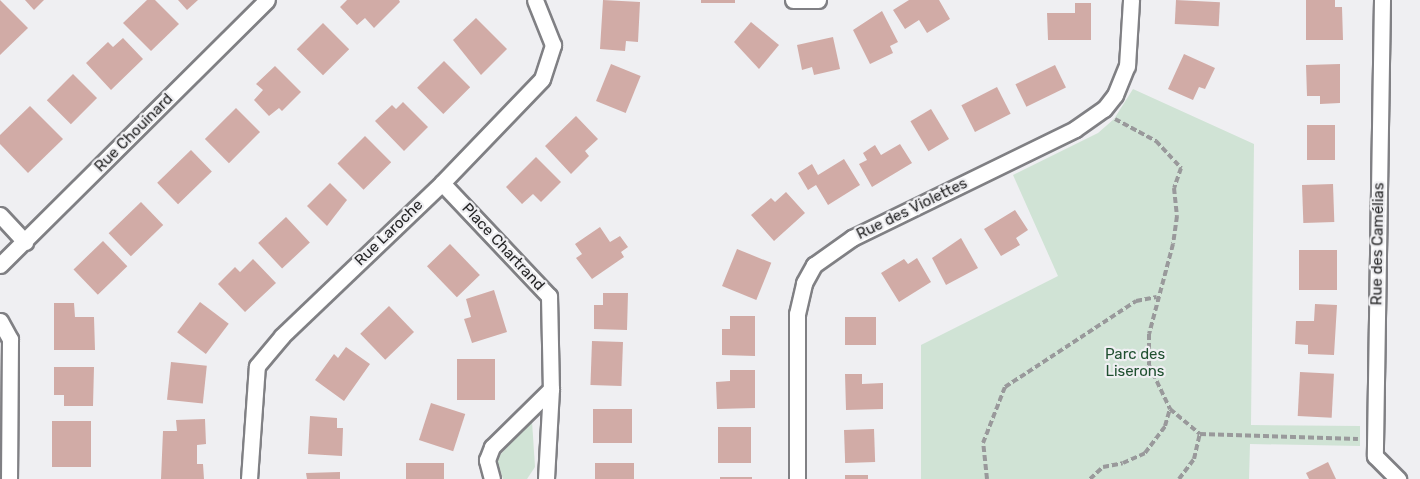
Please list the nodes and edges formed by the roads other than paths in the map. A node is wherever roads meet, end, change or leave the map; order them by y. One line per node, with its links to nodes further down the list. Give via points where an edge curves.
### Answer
1 (267, 0): 9 (street, Rue Chouinard)
2 (535, 0): 7 (street, Rue Laroche, via 553,45 542,79)
3 (793, 0): 4 (street)
4 (818, 0)
5 (1131, 0): 17 (street, Rue des Violettes, via 1127,66 1115,95 1104,109 1075,129 852,238 814,266 804,283 796,314)
6 (1382, 0): 18 (street, Rue des Camélias, via 1375,456)
7 (442, 183): 12 (street, Place Chartrand, via 549,296); 14 (street, Rue Laroche, via 282,336 257,366)
8 (0, 215): 9 (street)
9 (25, 242): 10 (street, Rue Chouinard)
10 (0, 265)
11 (0, 321): 13 (street, via 10,339)
12 (551, 389): 15 (street, via 492,447 487,460); 16 (street, Place Chartrand)
13 (9, 479)
14 (249, 479)
15 (492, 479)
16 (546, 479)
17 (796, 479)
18 (1398, 479)

